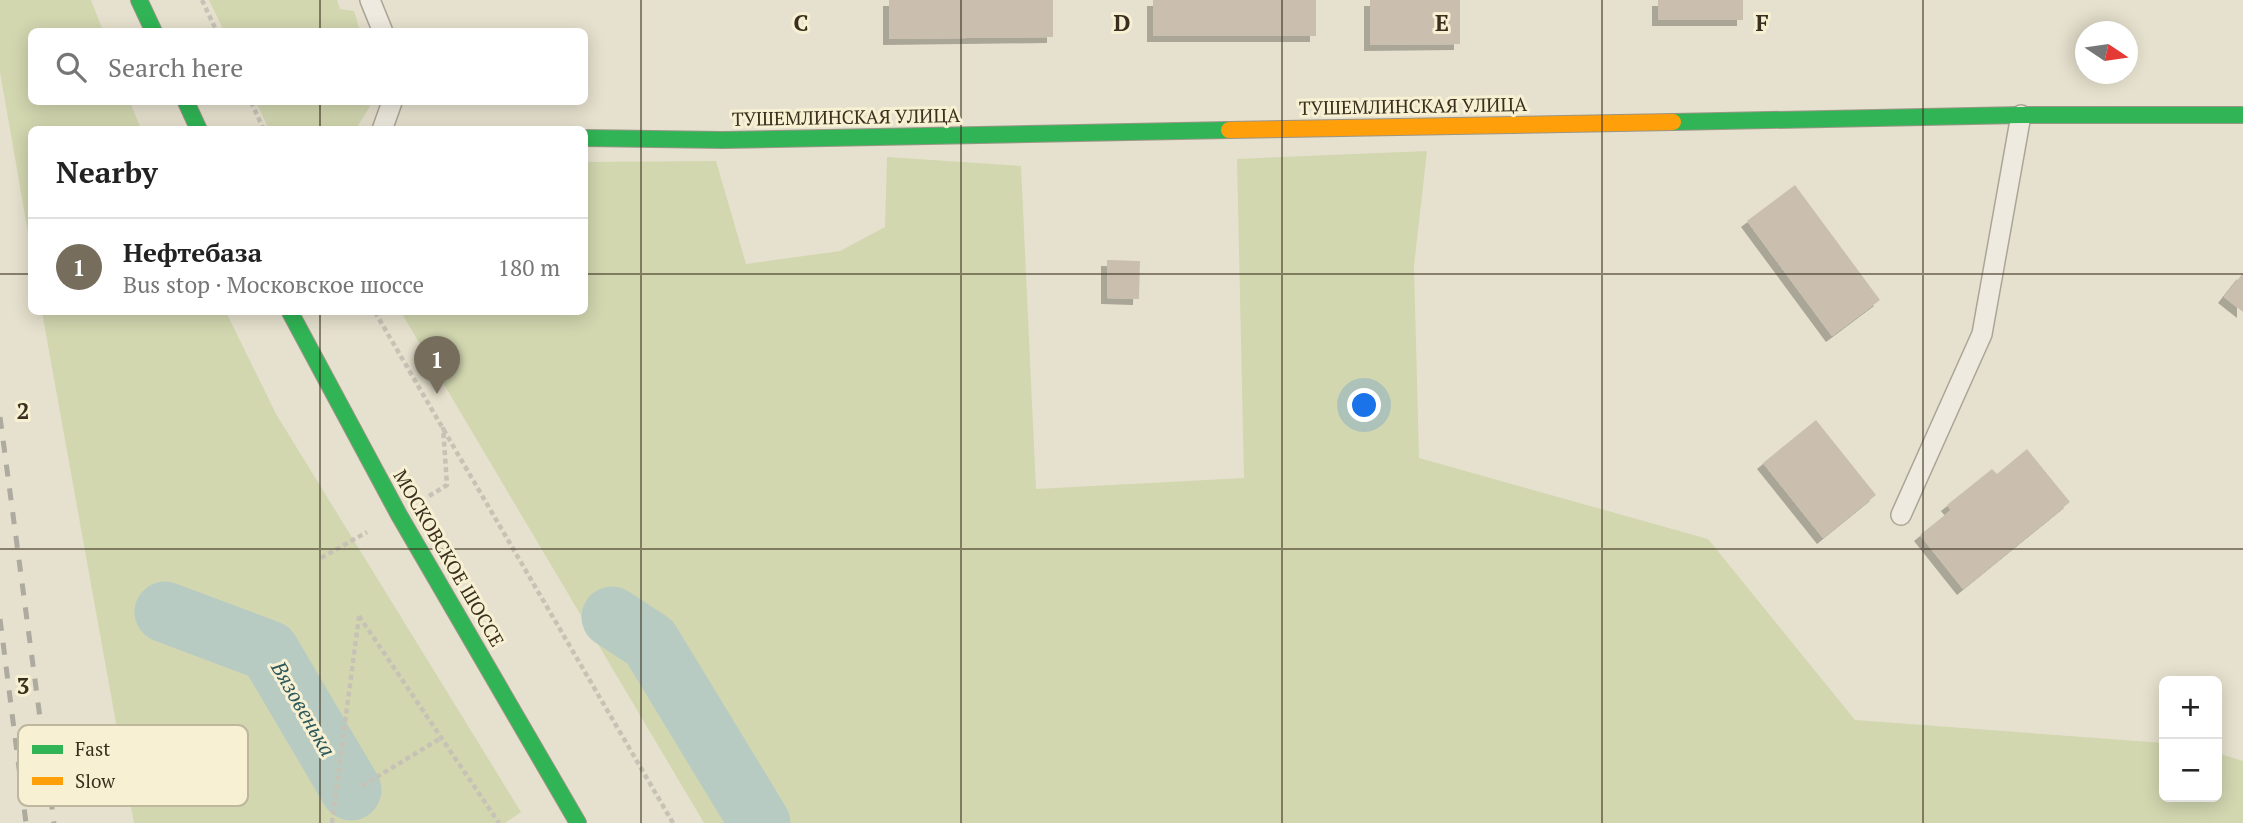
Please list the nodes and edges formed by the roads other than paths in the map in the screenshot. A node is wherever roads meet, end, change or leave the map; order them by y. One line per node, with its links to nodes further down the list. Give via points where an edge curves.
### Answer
1 (139, 0): 3 (street)
2 (370, 0): 4 (lane)
3 (152, 28)
4 (381, 28)
5 (187, 105): 9 (street)
6 (391, 105): 10 (lane)
7 (2021, 115): 8 (street, ТУШЕМЛИНСКАЯ УЛИЦА); 11 (street, ТУШЕМЛИНСКАЯ УЛИЦА, via 737,140); 13 (lane, via 1982,334)
8 (2243, 115)
9 (197, 126)
10 (383, 126)
11 (588, 138)
12 (292, 315): 14 (street, МОСКОВСКОЕ ШОССЕ, via 399,515)
13 (1901, 515)
14 (578, 823)

